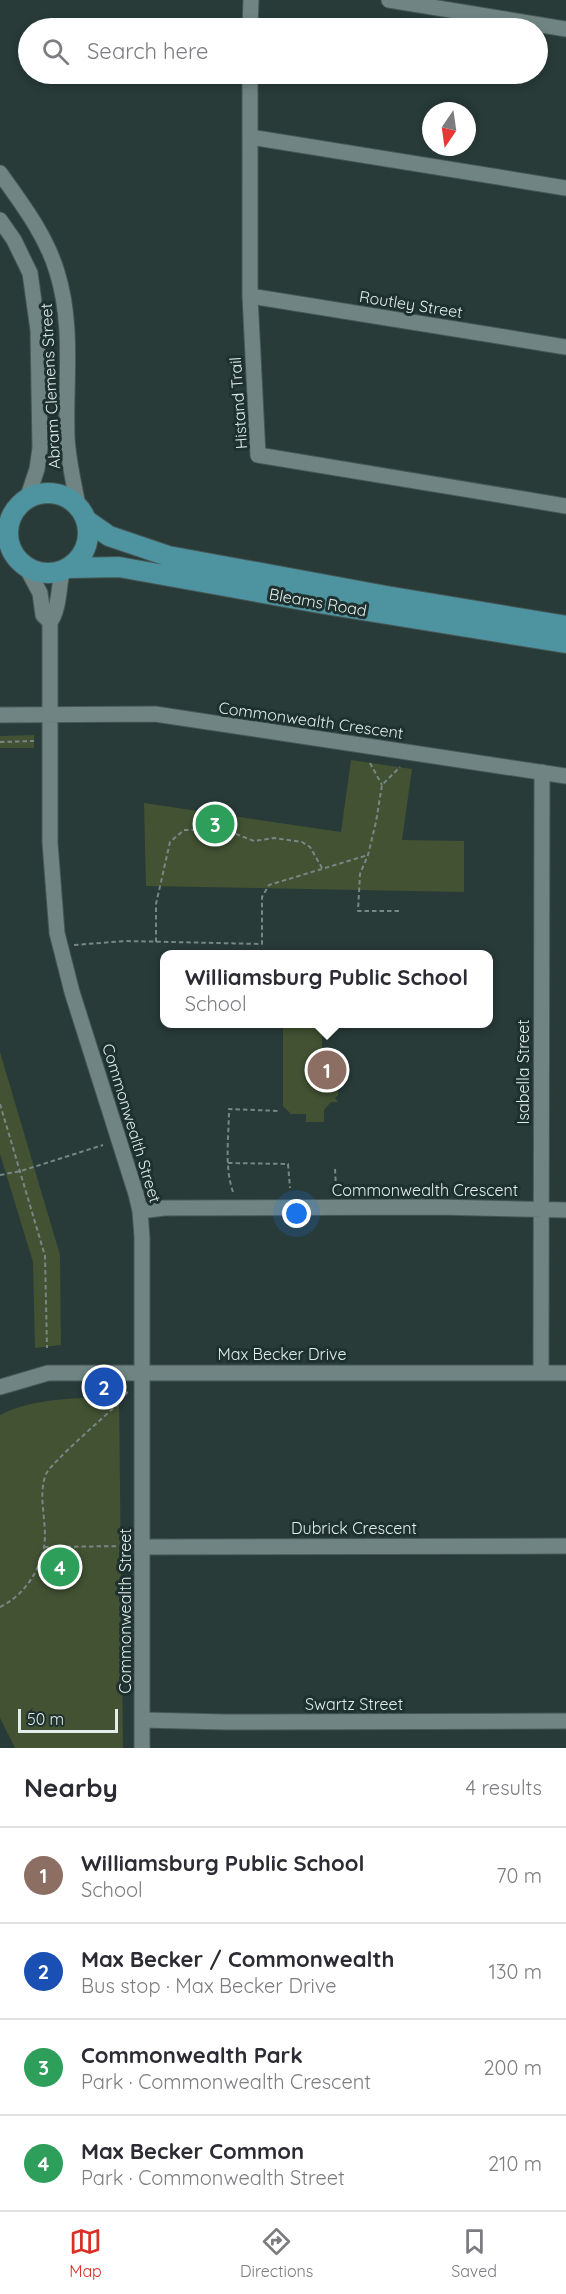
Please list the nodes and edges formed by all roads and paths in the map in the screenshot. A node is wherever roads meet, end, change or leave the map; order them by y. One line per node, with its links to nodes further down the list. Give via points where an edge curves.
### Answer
1 (251, 0): 3 (street)
2 (389, 0): 4 (street)
3 (250, 18)
4 (499, 18)
5 (548, 26): 6 (street)
6 (566, 29)
7 (250, 84): 8 (street, Histand Trail)
8 (250, 137): 10 (street); 12 (street, Histand Trail)
9 (2, 180): 17 (street, Abram Clemens Street, via 35,224 63,294 68,360 67,438)
10 (566, 188)
11 (0, 220): 14 (street, Abram Clemens Street, via 30,273 38,330 40,448)
12 (250, 296): 13 (street, Routley Street); 15 (street, Histand Trail, via 258,454)
13 (566, 347)
14 (25, 501): 16 (main road); 17 (main road, via 48,493 59,495); 18 (main road, via 8,527)
15 (566, 506)
16 (0, 509)
17 (82, 513): 19 (main road, via 88,542 78,561); 21 (main road, Bleams Road, via 109,536 168,556)
18 (13, 556): 19 (main road, via 38,572); 20 (street, Commonwealth Street, via 39,593 43,615)
19 (66, 570): 20 (street, Commonwealth Street, via 57,594 56,615); 22 (main road, Bleams Road, via 119,567)
20 (50, 622): 24 (street, Commonwealth Street)
21 (566, 626)
22 (566, 643)
23 (0, 715): 24 (street, Commonwealth Crescent)
24 (50, 715): 29 (street, Commonwealth Crescent, via 154,714); 36 (street, Commonwealth Street, via 50,843)
25 (34, 741): 26 (path)
26 (0, 742)
27 (370, 763): 31 (path)
28 (400, 767): 31 (path)
29 (542, 772): 30 (street, Commonwealth Crescent); 47 (street, Isabella Street)
30 (566, 776)
31 (382, 785): 32 (path)
32 (368, 855): 33 (path); 34 (path, via 360,874 358,911)
33 (323, 869): 35 (path, via 269,885 262,897 261,944); 35 (path, via 310,847 302,842 254,840 226,830 184,830 170,842 168,850 156,904)
34 (399, 910)
35 (156, 942): 36 (path)
36 (60, 946): 49 (street, Commonwealth Street)
37 (0, 1104): 42 (path)
38 (280, 1111): 40 (path, via 229,1109)
39 (103, 1145): 42 (path)
40 (228, 1163): 45 (path, via 288,1164); 46 (path)
41 (335, 1169): 44 (path)
42 (21, 1171): 43 (path); 50 (path, via 45,1256)
43 (0, 1175)
44 (336, 1187)
45 (290, 1188)
46 (233, 1192)
47 (541, 1209): 48 (street, Commonwealth Crescent); 49 (street, Commonwealth Crescent); 52 (street, Isabella Street)
48 (566, 1210)
49 (140, 1211): 51 (street, Commonwealth Street)
50 (46, 1348)
51 (143, 1372): 52 (street, Max Becker Drive); 54 (street, Max Becker Drive, via 48,1373); 55 (path, via 118,1404 46,1472 42,1499); 58 (street, Commonwealth Street)
52 (541, 1372): 53 (street, Max Becker Drive)
53 (566, 1373)
54 (0, 1387)
55 (44, 1546): 56 (path); 59 (path, via 24,1591)
56 (127, 1546)
57 (566, 1546): 58 (street, Dubrick Crescent)
58 (143, 1547): 60 (street, Commonwealth Street)
59 (0, 1607)
60 (142, 1720): 61 (street, Swartz Street); 62 (street, Commonwealth Street)
61 (566, 1720)
62 (142, 1748)

